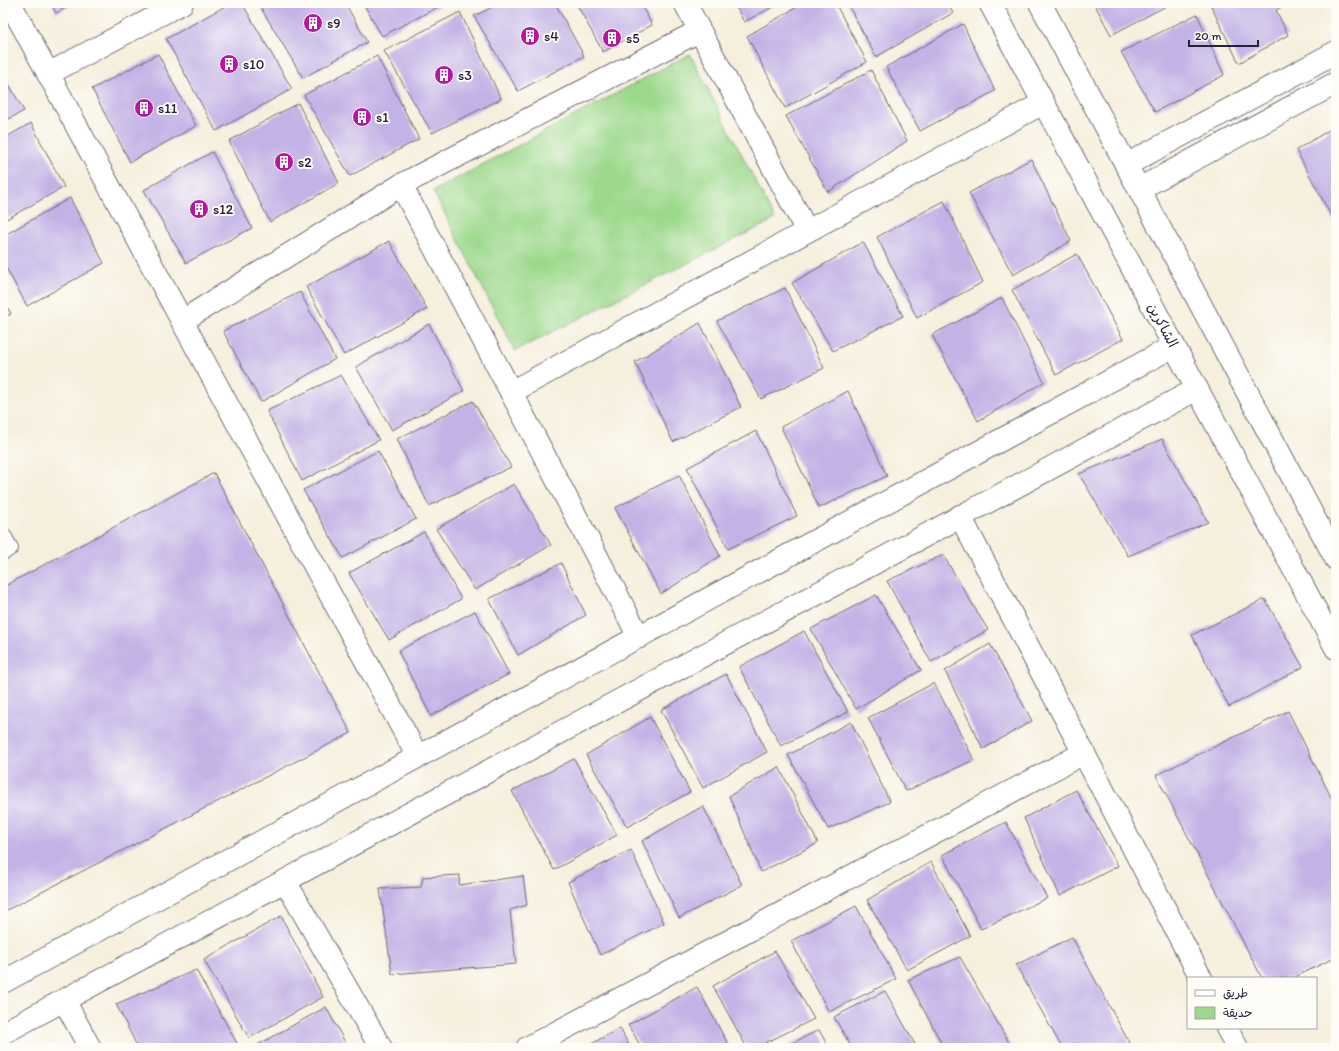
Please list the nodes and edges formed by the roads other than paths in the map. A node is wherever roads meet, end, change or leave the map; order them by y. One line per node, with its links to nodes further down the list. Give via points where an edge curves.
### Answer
1 (10, 3): 8 (street)
2 (182, 3): 8 (street)
3 (685, 3): 6 (street)
4 (990, 3): 10 (street, الشاكرين)
5 (1040, 3): 11 (street)
6 (699, 31): 12 (street); 14 (street)
7 (1336, 52): 11 (street)
8 (48, 74): 15 (street)
9 (1336, 83): 13 (street)
10 (1043, 103): 14 (street); 16 (street, الشاكرين)
11 (1126, 165): 13 (street)
12 (400, 185): 15 (street); 18 (street)
13 (1139, 189): 22 (street)
14 (807, 231): 18 (street)
15 (182, 321): 26 (street)
16 (1174, 346): 17 (street, الشاكرين); 23 (street)
17 (1197, 389): 19 (street); 24 (street, الشاكرين)
18 (511, 392): 23 (street)
19 (960, 516): 25 (street); 27 (street)
20 (3, 534): 21 (lane, via 11,548)
21 (3, 553)
22 (1336, 559)
23 (639, 637): 26 (street)
24 (1336, 648)
25 (1084, 753): 28 (street); 35 (street)
26 (418, 757): 29 (street)
27 (285, 881): 30 (street); 34 (street)
28 (1200, 977)
29 (3, 982)
30 (64, 1000): 32 (street); 33 (street)
31 (1228, 1029): 36 (street)
32 (3, 1033)
33 (90, 1048)
34 (381, 1048)
35 (527, 1048)
36 (1237, 1048)

